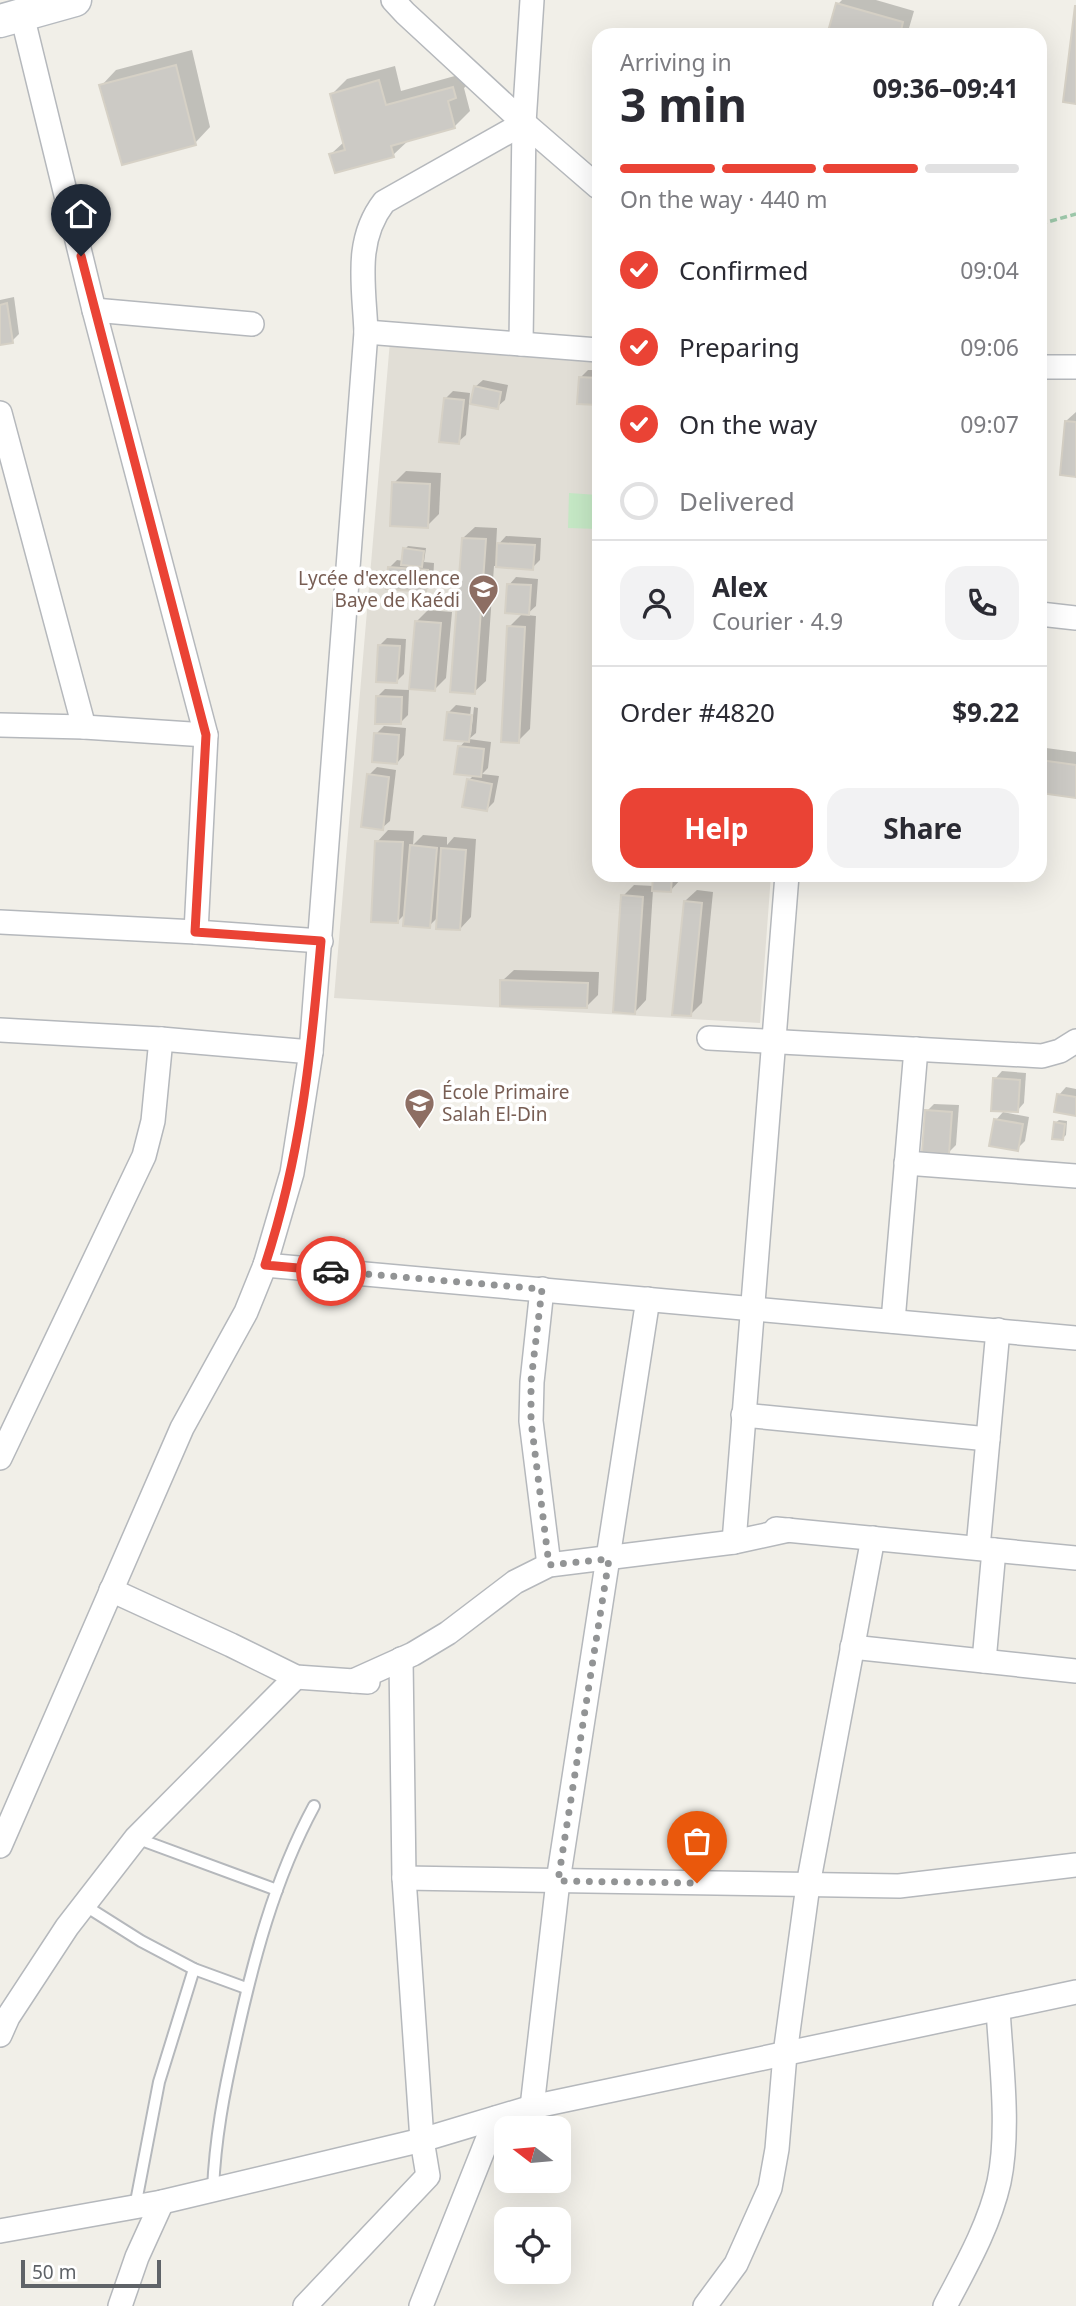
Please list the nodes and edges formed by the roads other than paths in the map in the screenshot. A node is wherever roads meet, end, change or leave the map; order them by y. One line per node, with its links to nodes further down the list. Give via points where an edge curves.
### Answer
1 (75, 0): 4 (street)
2 (393, 0): 5 (street)
3 (532, 0): 5 (street)
4 (11, 18): 7 (street)
5 (524, 123): 6 (street); 9 (street, via 384,202 372,218 362,255); 10 (street)
6 (592, 182)
7 (94, 310): 8 (street); 19 (street)
8 (252, 324)
9 (366, 332): 10 (street); 23 (street)
10 (521, 344): 11 (street)
11 (592, 349)
12 (1047, 367): 13 (street)
13 (1076, 367)
14 (0, 413): 18 (street)
15 (1047, 615): 16 (street)
16 (1076, 618)
17 (0, 725): 18 (street)
18 (84, 727): 19 (street)
19 (206, 735): 22 (street)
20 (787, 882): 28 (street)
21 (0, 922): 22 (street)
22 (195, 932): 23 (street)
23 (321, 941): 30 (street)
24 (0, 1030): 26 (street)
25 (709, 1038): 28 (street)
26 (161, 1039): 30 (street); 42 (street, via 153,1121 144,1156)
27 (1076, 1041): 29 (street, via 1042,1056)
28 (774, 1042): 29 (street); 36 (street)
29 (916, 1049): 31 (street)
30 (311, 1052): 33 (street, via 292,1173)
31 (906, 1163): 32 (street); 37 (street)
32 (1076, 1176)
33 (265, 1265): 34 (street); 49 (street, via 246,1312 182,1428)
34 (542, 1289): 35 (street); 48 (street, via 531,1421)
35 (648, 1299): 36 (street); 47 (street)
36 (752, 1308): 37 (street); 40 (street)
37 (893, 1321): 38 (street)
38 (998, 1330): 39 (street); 41 (street)
39 (1076, 1338)
40 (743, 1415): 41 (street); 43 (street)
41 (988, 1440): 45 (street)
42 (0, 1458)
43 (734, 1533): 44 (street, via 789,1530); 47 (street)
44 (873, 1538): 45 (street); 50 (street)
45 (986, 1549): 46 (street); 52 (street)
46 (1076, 1558)
47 (609, 1559): 48 (street); 62 (street)
48 (549, 1565): 51 (street)
49 (111, 1590): 54 (street); 59 (street)
50 (852, 1647): 52 (street); 63 (street)
51 (401, 1659): 55 (street); 56 (street)
52 (984, 1661): 53 (street)
53 (1076, 1671)
54 (296, 1678): 55 (street); 58 (street)
55 (353, 1681): 56 (street)
56 (402, 1683): 61 (street)
57 (314, 1807): 64 (lane)
58 (136, 1838): 64 (lane); 65 (street)
59 (0, 1846)
60 (1076, 1864): 63 (street, via 899,1886)
61 (404, 1878): 62 (street); 76 (street)
62 (558, 1881): 63 (street); 72 (street)
63 (808, 1885): 71 (street)
64 (277, 1890): 67 (lane)
65 (84, 1905): 66 (lane); 70 (street)
66 (194, 1969): 67 (lane); 79 (lane, via 159,2082)
67 (246, 1988): 77 (lane, via 214,2150)
68 (1076, 1992): 69 (street)
69 (998, 2008): 71 (street); 85 (street, via 1004,2124 999,2181 982,2233)
70 (3, 2022)
71 (785, 2054): 72 (street); 84 (street, via 770,2188 736,2264)
72 (532, 2107): 73 (street)
73 (503, 2116)
74 (494, 2119): 76 (street)
75 (494, 2123): 81 (street)
76 (422, 2140): 77 (street); 83 (street, via 428,2176)
77 (213, 2190): 78 (street)
78 (162, 2202): 79 (street); 82 (street)
79 (135, 2207): 80 (street)
80 (0, 2231)
81 (428, 2303)
82 (120, 2306)
83 (305, 2306)
84 (705, 2306)
85 (945, 2306)

